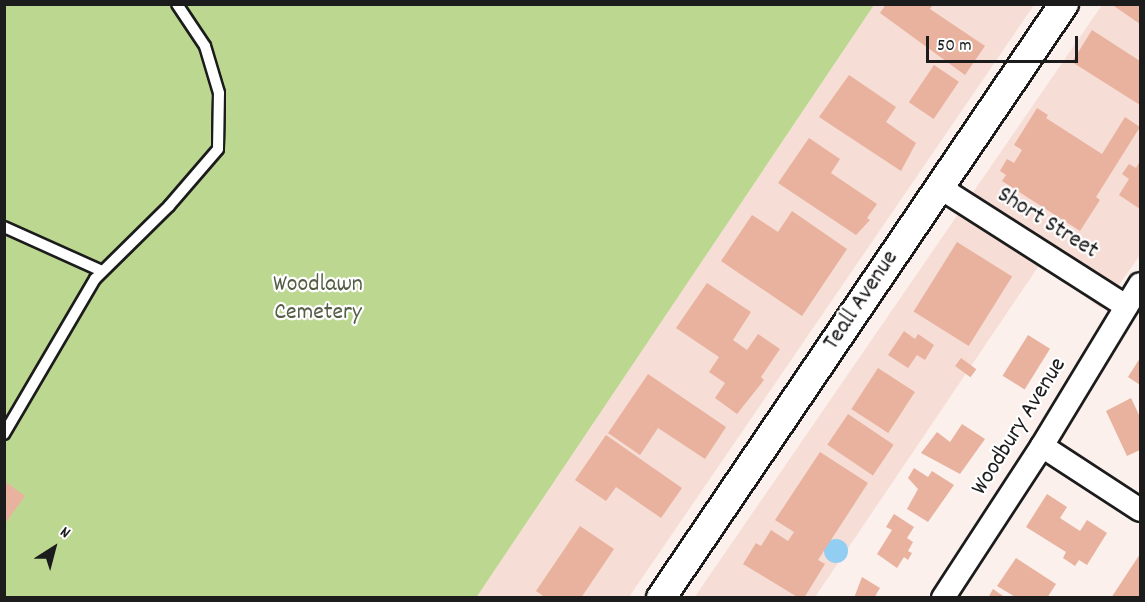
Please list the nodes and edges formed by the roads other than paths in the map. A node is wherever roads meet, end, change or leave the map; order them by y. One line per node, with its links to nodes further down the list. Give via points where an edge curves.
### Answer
1 (177, 4): 5 (lane, via 205,46 219,93 218,149 169,206)
2 (1064, 4): 3 (street, Teall Avenue)
3 (939, 187): 7 (street, Short Street); 11 (street, Teall Avenue)
4 (4, 227): 5 (lane)
5 (102, 271): 8 (lane)
6 (1140, 284): 7 (street, Woodbury Avenue)
7 (1126, 306): 9 (street, Woodbury Avenue)
8 (4, 434)
9 (1042, 446): 10 (street); 12 (street, Woodbury Avenue)
10 (1140, 510)
11 (661, 597)
12 (943, 597)

